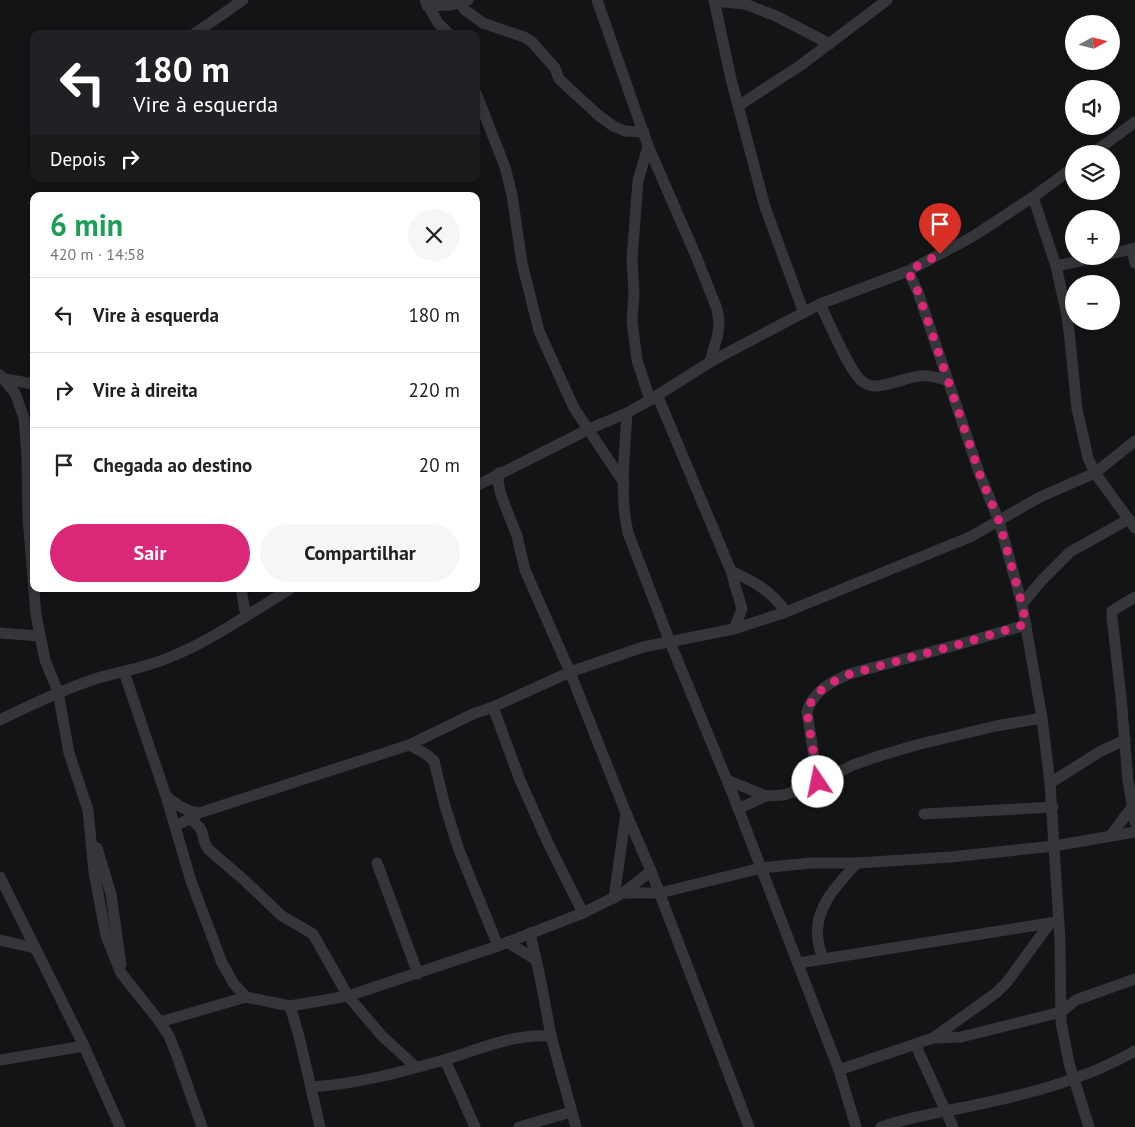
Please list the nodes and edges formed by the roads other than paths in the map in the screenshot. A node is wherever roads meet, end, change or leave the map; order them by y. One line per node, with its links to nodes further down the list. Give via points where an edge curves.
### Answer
1 (243, 0): 7 (street)
2 (597, 0): 13 (street)
3 (887, 0): 9 (street)
4 (464, 1): 6 (street, via 442,6); 13 (street, via 469,14 483,23 531,41 555,68 559,79 613,126 625,131)
5 (714, 1): 9 (street, via 745,4); 11 (street)
6 (426, 3): 8 (street)
7 (200, 30)
8 (445, 30)
9 (830, 44): 11 (street)
10 (480, 103): 32 (street, via 505,167 522,263 539,331 562,385)
11 (738, 106): 25 (street, via 764,207)
12 (1135, 122): 14 (street)
13 (644, 132): 15 (street)
14 (1104, 145)
15 (648, 146): 26 (street, via 717,309 718,334); 30 (street, via 638,181 632,259 632,321 637,360)
16 (1065, 174): 17 (street)
17 (1033, 197): 22 (street); 23 (street, via 972,237)
18 (1133, 248): 19 (street); 20 (street)
19 (1120, 252)
20 (1135, 263)
21 (1065, 264): 22 (street)
22 (1056, 266): 35 (street, via 1069,331 1077,408 1088,458)
23 (908, 271): 24 (street); 28 (street)
24 (820, 304): 25 (street); 28 (street, via 853,372 862,382 874,387 921,375)
25 (804, 312): 26 (street)
26 (710, 362): 30 (street)
27 (2, 377): 29 (street); 38 (street, via 15,392 24,418)
28 (948, 381): 39 (street)
29 (30, 383)
30 (654, 399): 31 (street); 41 (street)
31 (627, 413): 32 (street); 36 (street)
32 (589, 429): 34 (street); 36 (street)
33 (1135, 441): 35 (street)
34 (500, 473): 37 (street); 55 (street, via 501,495 517,536 525,570)
35 (1095, 473): 39 (street, via 1040,497); 40 (street)
36 (624, 483): 53 (street, via 628,534)
37 (480, 484)
38 (30, 502)
39 (999, 521): 46 (street); 47 (street)
40 (1132, 523): 46 (street, via 1070,552)
41 (731, 571): 47 (street, via 764,588); 50 (street, via 742,609)
42 (34, 592): 52 (street)
43 (242, 592): 48 (street)
44 (285, 592): 48 (street)
45 (1135, 597): 60 (street, via 1112,613)
46 (1022, 604): 49 (street)
47 (786, 612): 50 (street)
48 (246, 616): 54 (street, via 169,658)
49 (1026, 624): 58 (street); 63 (street, via 832,681 809,704 807,712)
50 (734, 629): 53 (street)
51 (0, 633): 52 (street)
52 (40, 636): 56 (street, via 45,660)
53 (670, 642): 55 (street, via 643,646); 62 (street)
54 (124, 672): 56 (street); 65 (street)
55 (570, 672): 57 (street); 70 (street)
56 (58, 692): 59 (street); 102 (street, via 69,753 88,810 95,879 106,936 121,973)
57 (493, 707): 61 (street); 85 (street, via 520,780)
58 (1042, 718): 63 (street, via 916,745 853,765); 64 (street)
59 (0, 720)
60 (1125, 740): 64 (street); 68 (street)
61 (409, 745): 72 (street); 89 (street, via 434,761 459,850)
62 (727, 780): 66 (street); 69 (street)
63 (818, 782): 66 (street, via 783,795)
64 (1050, 783): 67 (street)
65 (166, 796): 72 (street); 74 (street)
66 (766, 796): 69 (street)
67 (1052, 807): 71 (street); 77 (street)
68 (1132, 807): 73 (street); 76 (street)
69 (738, 809): 80 (street)
70 (626, 813): 81 (street); 84 (street)
71 (924, 814)
72 (194, 816): 74 (street); 97 (street, via 208,849 282,916 313,934)
73 (1135, 822)
74 (176, 826): 98 (street, via 191,881 222,963)
75 (1135, 832): 76 (street)
76 (1111, 835): 77 (street)
77 (1054, 846): 79 (street); 86 (street)
78 (377, 863): 94 (street)
79 (857, 863): 80 (street); 92 (street, via 828,897 818,922)
80 (761, 868): 83 (street); 93 (street)
81 (651, 871): 83 (street); 84 (street)
82 (0, 877): 90 (street)
83 (660, 893): 84 (street); 122 (street)
84 (618, 895): 85 (street)
85 (584, 912): 87 (street)
86 (1054, 922): 92 (street); 96 (street); 104 (street, via 996,993)
87 (530, 934): 89 (street); 91 (street)
88 (0, 940): 90 (street)
89 (503, 944): 91 (street); 94 (street)
90 (35, 948): 106 (street)
91 (535, 959): 103 (street)
92 (823, 959): 93 (street)
93 (798, 962): 111 (street)
94 (418, 974): 97 (street)
95 (1135, 979): 99 (street)
96 (1062, 989): 99 (street); 101 (street)
97 (348, 996): 100 (street); 110 (street, via 382,1036)
98 (246, 997): 100 (street); 102 (street)
99 (1076, 1000): 101 (street)
100 (290, 1006): 113 (street)
101 (1061, 1012): 104 (street, via 961,1037); 112 (street)
102 (160, 1022): 117 (street, via 177,1056)
103 (551, 1036): 109 (street, via 512,1040); 115 (street)
104 (933, 1038): 105 (street)
105 (916, 1044): 111 (street); 114 (street)
106 (84, 1046): 108 (street); 116 (street)
107 (1135, 1051): 112 (street)
108 (0, 1060)
109 (445, 1060): 110 (street); 119 (street)
110 (416, 1067): 113 (street, via 357,1082)
111 (839, 1070): 123 (street)
112 (1074, 1079): 114 (street); 126 (street)
113 (311, 1087): 118 (street)
114 (945, 1111): 124 (street); 125 (street)
115 (571, 1112): 120 (street); 121 (street)
116 (120, 1127)
117 (202, 1127)
118 (320, 1127)
119 (475, 1127)
120 (519, 1127)
121 (576, 1127)
122 (749, 1127)
123 (856, 1127)
124 (881, 1127)
125 (953, 1127)
126 (1089, 1127)

